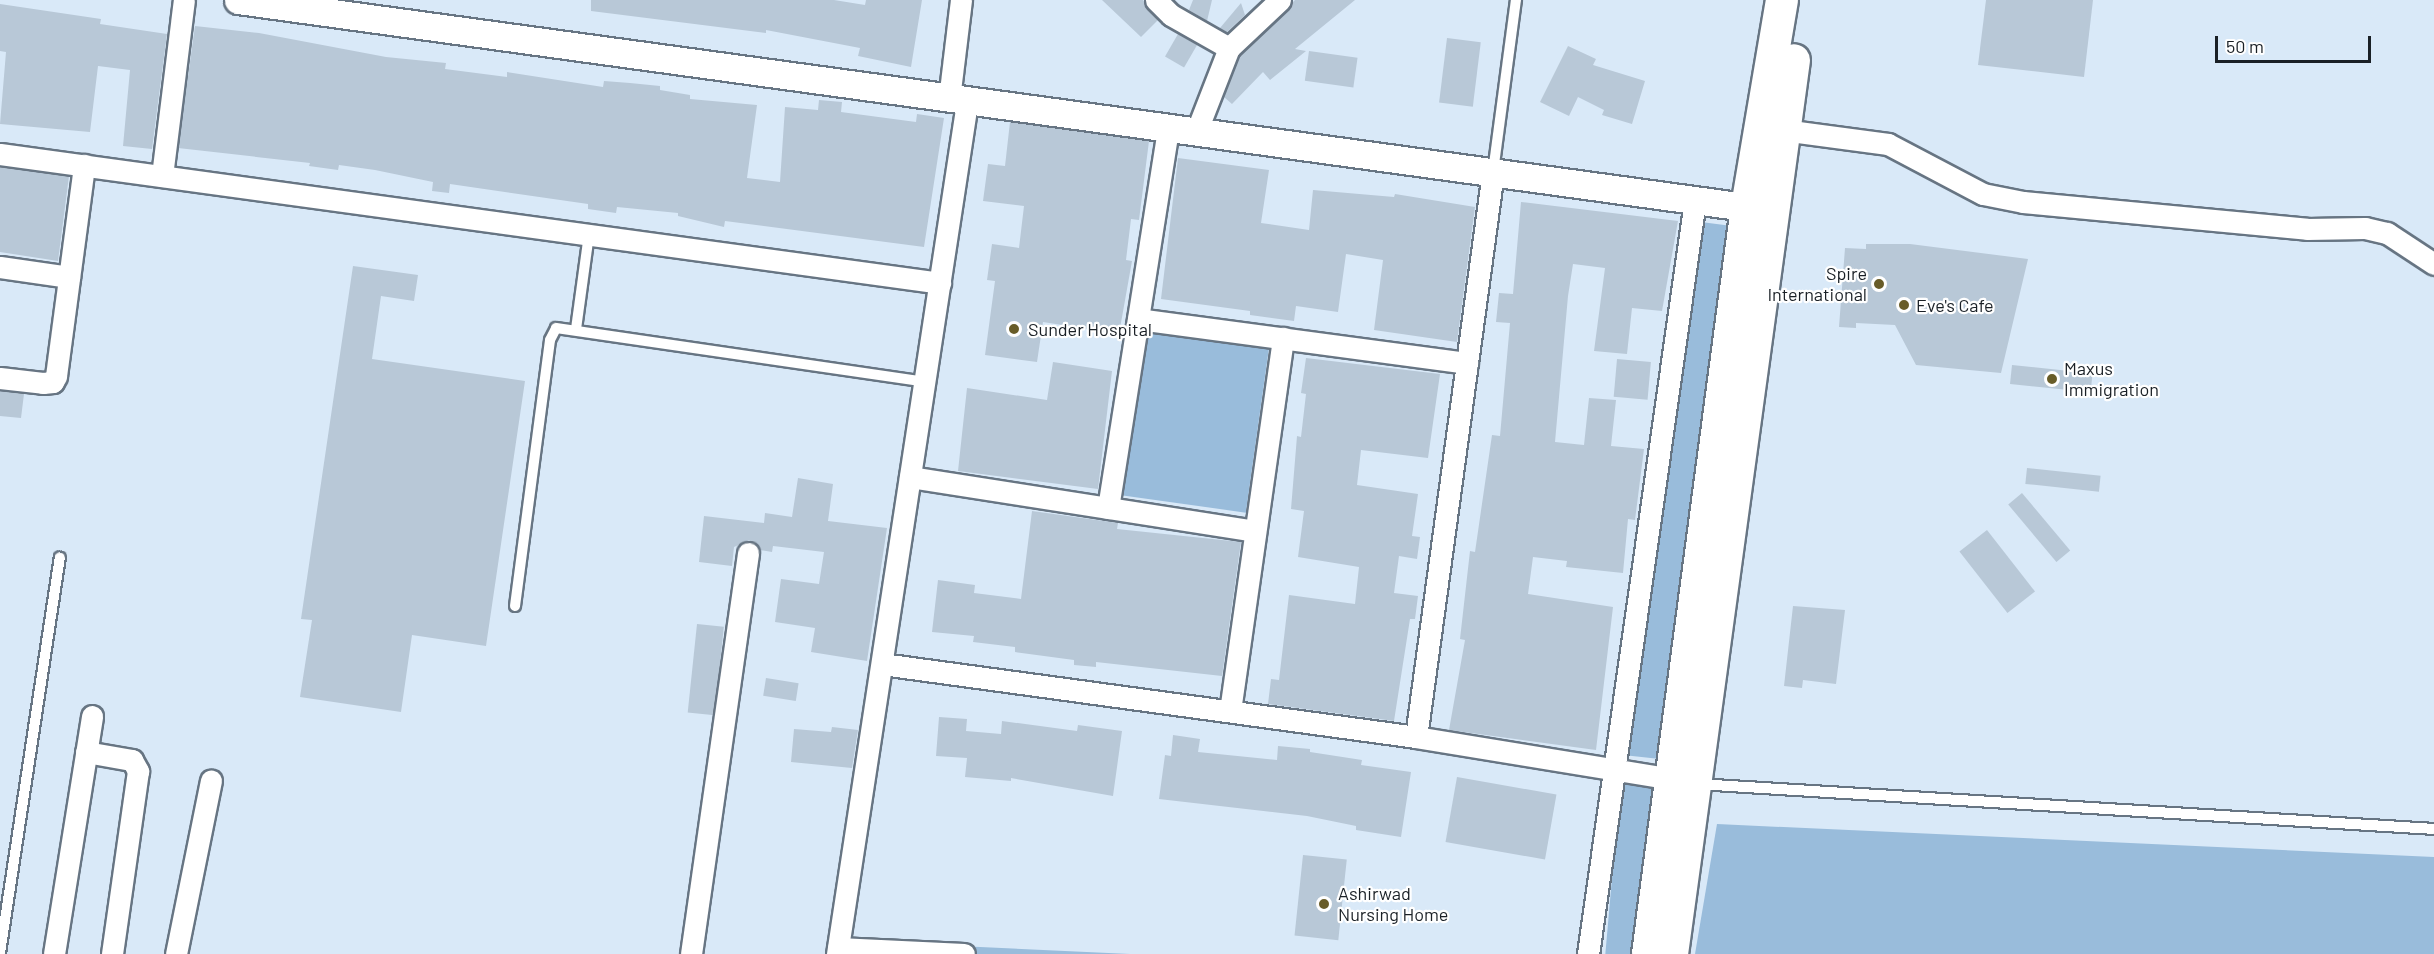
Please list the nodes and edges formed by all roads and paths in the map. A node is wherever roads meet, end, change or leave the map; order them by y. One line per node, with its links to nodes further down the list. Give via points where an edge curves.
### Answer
1 (184, 0): 18 (street)
2 (238, 0): 9 (street)
3 (961, 0): 11 (street)
4 (1156, 0): 10 (street, via 1171,15)
5 (1280, 0): 10 (street)
6 (1516, 0): 17 (lane)
7 (1782, 0): 20 (main road)
8 (1803, 0): 14 (main road)
9 (288, 3): 11 (street)
10 (1229, 48): 13 (street, via 1208,93)
11 (958, 101): 12 (street); 25 (street)
12 (1168, 128): 13 (street); 26 (street)
13 (1197, 130): 17 (street)
14 (1783, 130): 20 (main road); 22 (street, via 1888,144 1983,194 2024,202 2307,229 2365,228 2386,233)
15 (0, 154): 16 (street)
16 (84, 165): 18 (street); 24 (street)
17 (1493, 172): 19 (street); 29 (street)
18 (162, 176): 21 (street)
19 (1695, 200): 20 (street); 43 (street)
20 (1760, 209): 45 (main road)
21 (589, 234): 25 (street); 27 (lane)
22 (2434, 264)
23 (0, 267): 24 (street)
24 (69, 276): 30 (street, via 52,382)
25 (940, 283): 31 (street)
26 (1138, 319): 28 (street); 33 (street)
27 (576, 329): 31 (lane); 37 (lane, via 556,328 550,340)
28 (1282, 338): 29 (street); 34 (street)
29 (1467, 363): 41 (street)
30 (0, 378)
31 (924, 382): 32 (street)
32 (910, 477): 33 (street); 38 (street)
33 (1108, 508): 34 (street)
34 (1254, 531): 39 (street)
35 (748, 553): 52 (street)
36 (60, 558): 48 (lane)
37 (515, 606)
38 (882, 664): 39 (street); 47 (street)
39 (1230, 711): 41 (street)
40 (92, 716): 42 (street)
41 (1416, 737): 43 (street)
42 (86, 752): 49 (street); 50 (street, via 132,760 138,771)
43 (1613, 768): 45 (street); 54 (street)
44 (212, 781): 51 (street)
45 (1684, 781): 46 (lane); 55 (main road); 56 (main road)
46 (2434, 829)
47 (838, 951): 53 (street)
48 (0, 953)
49 (54, 954)
50 (112, 954)
51 (176, 954)
52 (691, 954)
53 (964, 954)
54 (1588, 954)
55 (1648, 954)
56 (1672, 954)

